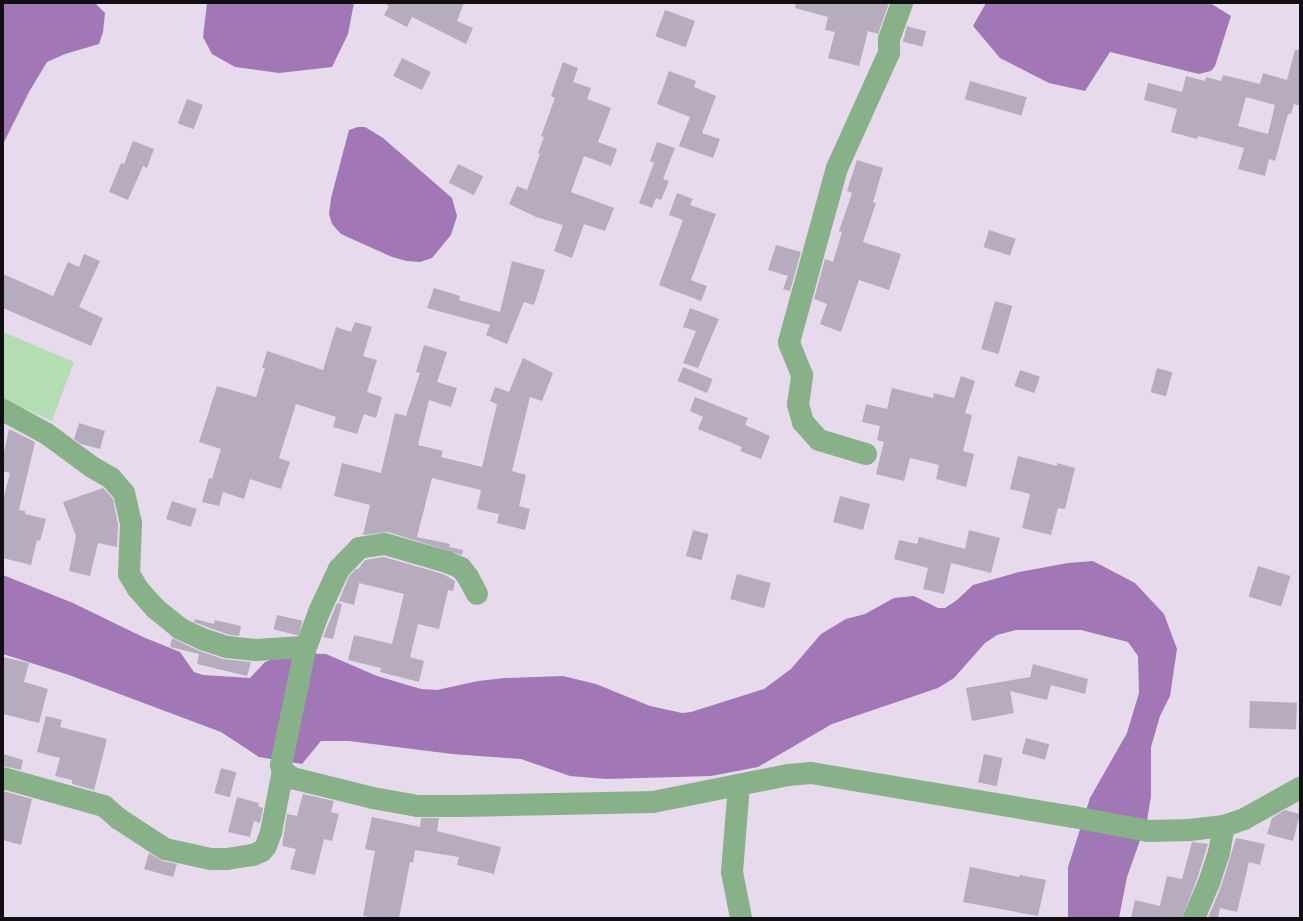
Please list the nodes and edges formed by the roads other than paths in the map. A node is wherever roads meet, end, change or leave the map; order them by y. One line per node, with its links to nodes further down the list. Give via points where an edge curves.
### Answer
1 (902, 3): 3 (street, via 889,39 889,53 837,168 789,342 802,375 798,405 803,422 819,440)
2 (3, 410): 5 (street, via 47,434 111,478 124,492 131,522 129,574 138,589 156,609 181,629 227,647 256,650 302,647)
3 (866, 454)
4 (477, 594): 5 (street, via 461,568 447,562 385,544 360,548 348,557 339,569 319,612)
5 (305, 651): 6 (street)
6 (282, 768): 7 (street, via 271,832 266,846 253,855 227,859 211,859 164,849 104,806); 8 (street, via 292,778 418,806 653,802)
7 (3, 778)
8 (739, 785): 10 (street, via 811,773 1148,831); 11 (street, via 732,872)
9 (1300, 788): 10 (street, via 1244,819)
10 (1224, 826): 12 (street, via 1211,876)
11 (740, 918)
12 (1194, 918)

